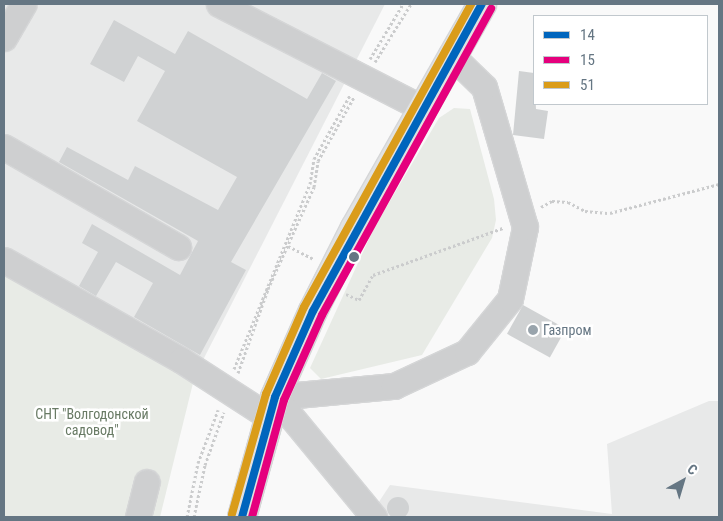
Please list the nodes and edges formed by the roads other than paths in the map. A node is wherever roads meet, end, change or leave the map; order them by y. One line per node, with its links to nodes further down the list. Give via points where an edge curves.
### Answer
1 (24, 4): 4 (lane)
2 (219, 4): 6 (lane)
3 (482, 4): 5 (main road)
4 (4, 38)
5 (451, 55): 6 (main road); 10 (lane, via 484,87 524,227 510,300 467,352 394,386)
6 (422, 108): 10 (main road, via 327,284)
7 (4, 147): 8 (lane)
8 (178, 247)
9 (4, 260): 10 (lane, via 228,391)
10 (272, 407): 13 (main road); 14 (lane)
11 (147, 482): 12 (lane)
12 (138, 517)
13 (242, 517)
14 (374, 517)

